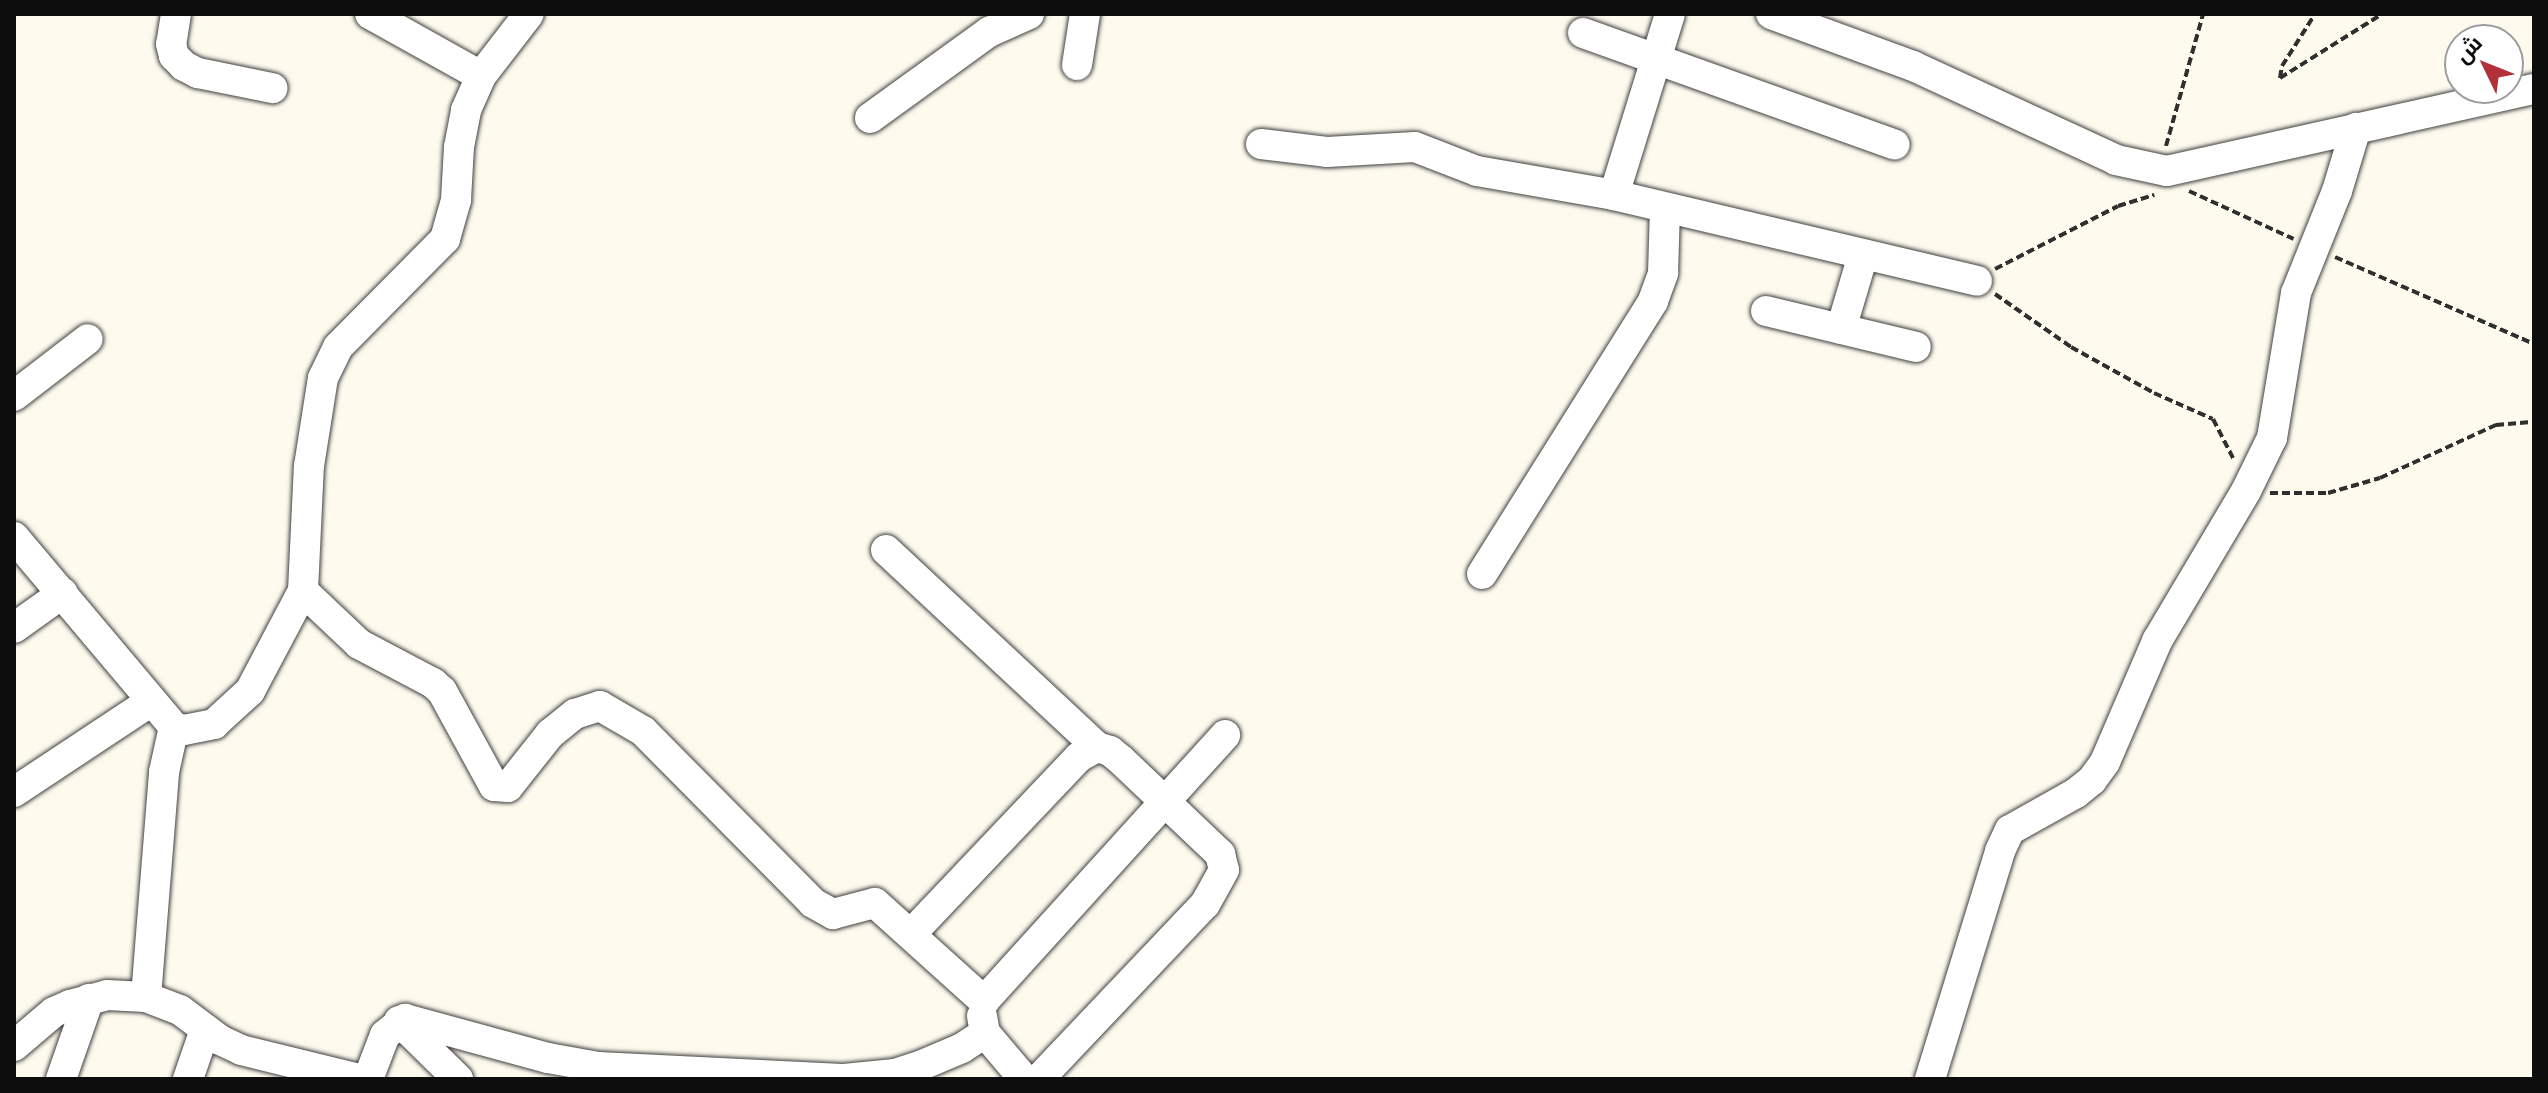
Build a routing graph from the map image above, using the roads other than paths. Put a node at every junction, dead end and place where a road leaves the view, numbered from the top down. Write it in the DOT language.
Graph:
graph roads {
  1 [pos="176,14"];
  2 [pos="370,14"];
  3 [pos="529,14"];
  4 [pos="1029,14"];
  5 [pos="1085,14"];
  6 [pos="1670,14"];
  7 [pos="1771,14"];
  8 [pos="1583,33"];
  9 [pos="1656,57"];
  10 [pos="1077,65"];
  11 [pos="481,76"];
  12 [pos="272,88"];
  13 [pos="2534,89"];
  14 [pos="870,118"];
  15 [pos="2356,128"];
  16 [pos="1261,144"];
  17 [pos="1895,145"];
  18 [pos="1614,195"];
  19 [pos="1665,208"];
  20 [pos="1863,255"];
  21 [pos="1977,281"];
  22 [pos="1766,311"];
  23 [pos="1841,329"];
  24 [pos="88,339"];
  25 [pos="1916,347"];
  26 [pos="14,396"];
  27 [pos="18,548"];
  28 [pos="886,550"];
  29 [pos="1482,574"];
  30 [pos="303,591"];
  31 [pos="63,593"];
  32 [pos="14,628"];
  33 [pos="150,702"];
  34 [pos="174,727"];
  35 [pos="1225,735"];
  36 [pos="1097,747"];
  37 [pos="14,792"];
  38 [pos="1165,801"];
  39 [pos="911,934"];
  40 [pos="146,997"];
  41 [pos="89,999"];
  42 [pos="984,1001"];
  43 [pos="399,1021"];
  44 [pos="205,1030"];
  45 [pos="985,1033"];
  46 [pos="14,1046"];
  47 [pos="61,1079"];
  48 [pos="188,1079"];
  49 [pos="359,1079"];
  50 [pos="368,1079"];
  51 [pos="458,1079"];
  52 [pos="843,1079"];
  53 [pos="1024,1079"];
  54 [pos="1039,1079"];
  55 [pos="1930,1079"];
  1 -- 12 [label="street"];
  2 -- 11 [label="street"];
  3 -- 11 [label="street"];
  4 -- 14 [label="street"];
  5 -- 10 [label="street"];
  6 -- 9 [label="street"];
  7 -- 15 [label="street"];
  8 -- 9 [label="street"];
  9 -- 17 [label="street"];
  9 -- 18 [label="street"];
  11 -- 30 [label="street"];
  13 -- 15 [label="street"];
  15 -- 55 [label="street"];
  16 -- 18 [label="street"];
  18 -- 19 [label="street"];
  19 -- 20 [label="street"];
  19 -- 29 [label="street"];
  20 -- 21 [label="street"];
  20 -- 23 [label="street"];
  22 -- 23 [label="street"];
  23 -- 25 [label="street"];
  24 -- 26 [label="street"];
  27 -- 31 [label="street"];
  28 -- 36 [label="street"];
  30 -- 34 [label="street"];
  30 -- 39 [label="street"];
  31 -- 32 [label="street"];
  31 -- 33 [label="street"];
  33 -- 34 [label="street"];
  33 -- 37 [label="street"];
  34 -- 40 [label="street"];
  35 -- 38 [label="street"];
  36 -- 38 [label="street"];
  36 -- 39 [label="street"];
  38 -- 42 [label="street"];
  38 -- 54 [label="street"];
  39 -- 42 [label="street"];
  40 -- 41 [label="street"];
  40 -- 44 [label="street"];
  41 -- 46 [label="street"];
  41 -- 47 [label="street"];
  42 -- 45 [label="street"];
  43 -- 50 [label="street"];
  43 -- 51 [label="street"];
  43 -- 52 [label="street"];
  44 -- 48 [label="street"];
  44 -- 49 [label="street"];
  45 -- 52 [label="street"];
  45 -- 53 [label="street"];
}
